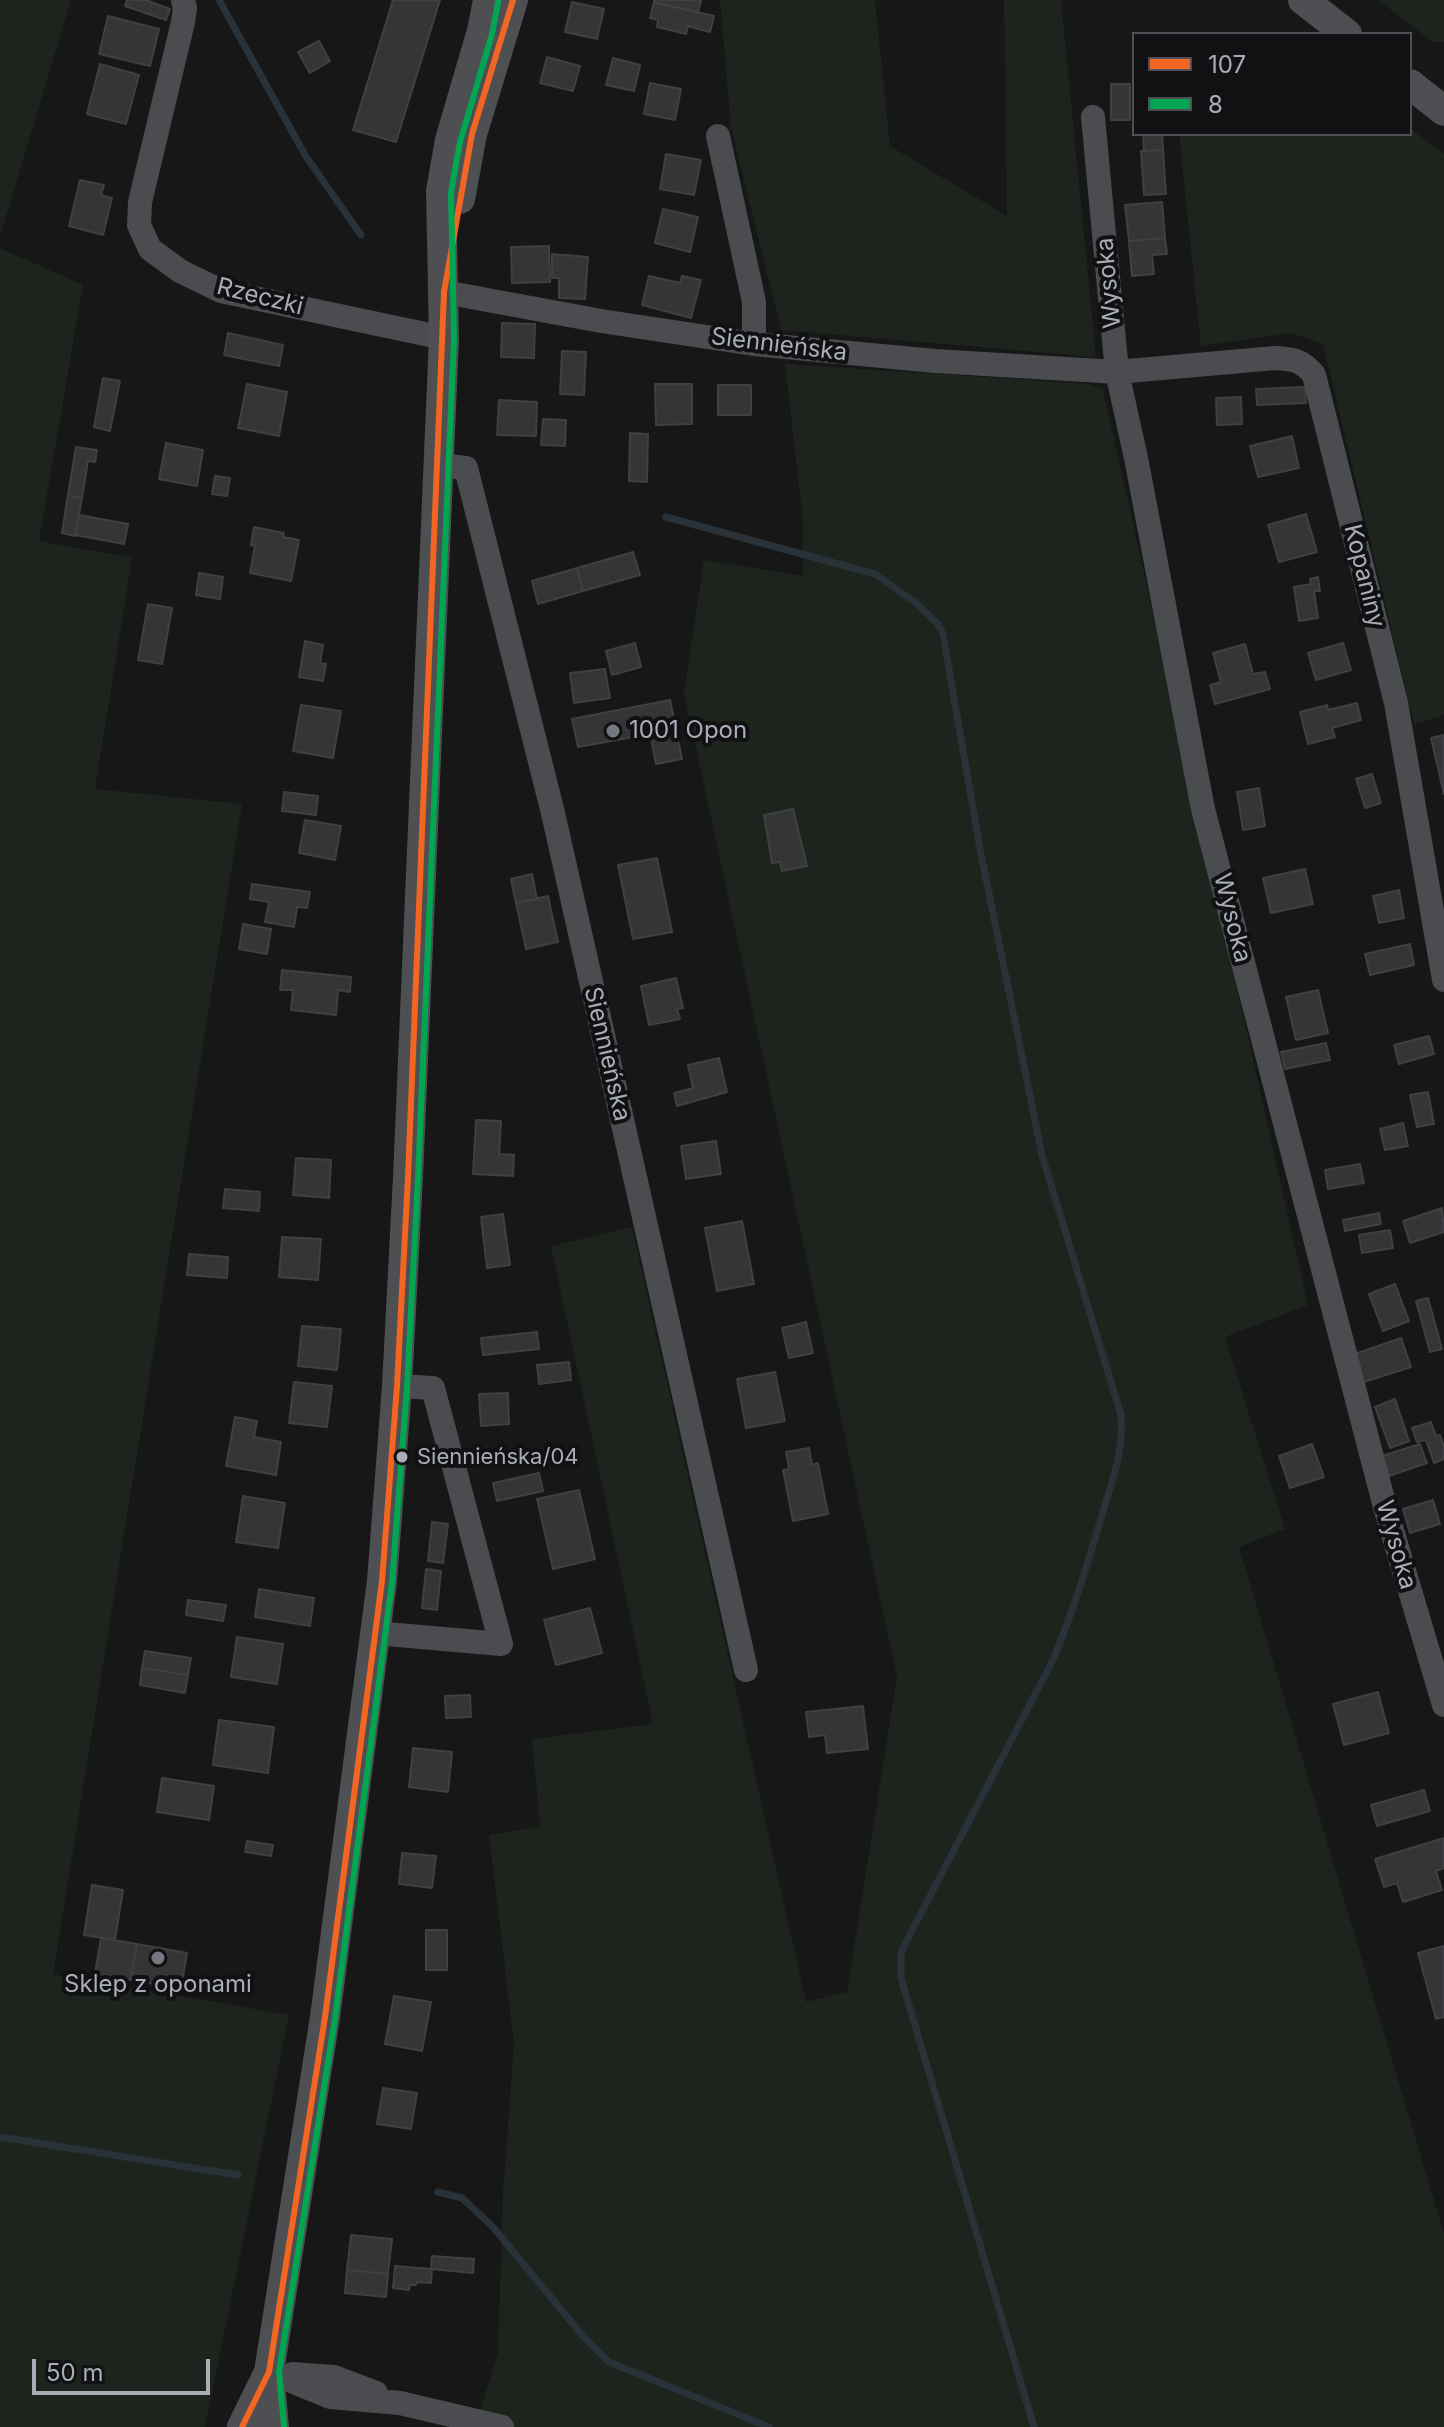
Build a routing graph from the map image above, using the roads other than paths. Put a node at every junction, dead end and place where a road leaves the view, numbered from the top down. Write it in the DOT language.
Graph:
graph roads {
  1 [pos="183,0"];
  2 [pos="488,0"];
  3 [pos="513,0"];
  4 [pos="1303,0"];
  5 [pos="1344,32"];
  6 [pos="1412,86"];
  7 [pos="1444,111"];
  8 [pos="1093,117"];
  9 [pos="718,136"];
  10 [pos="444,292"];
  11 [pos="444,338"];
  12 [pos="754,344"];
  13 [pos="1117,372"];
  14 [pos="438,465"];
  15 [pos="1444,980"];
  16 [pos="397,1386"];
  17 [pos="375,1633"];
  18 [pos="746,1670"];
  19 [pos="1444,1705"];
  20 [pos="269,2372"];
  21 [pos="242,2427"];
  22 [pos="274,2427"];
  23 [pos="502,2427"];
  1 -- 11 [label="street, Rzeczki"];
  2 -- 10 [label="main road"];
  3 -- 10 [label="main road"];
  4 -- 5 [label="main road"];
  6 -- 7 [label="main road"];
  8 -- 13 [label="street, Wysoka"];
  9 -- 12 [label="street"];
  10 -- 11 [label="main road"];
  10 -- 12 [label="street, Siennieńska"];
  11 -- 14 [label="main road"];
  12 -- 13 [label="street, Siennieńska"];
  13 -- 15 [label="street, Kopaniny"];
  13 -- 19 [label="street, Wysoka"];
  14 -- 16 [label="main road"];
  14 -- 18 [label="street, Siennieńska"];
  16 -- 17 [label="main road"];
  16 -- 17 [label="street"];
  17 -- 20 [label="main road"];
  20 -- 21 [label="main road"];
  20 -- 22 [label="main road"];
  20 -- 23 [label="street"];
}
